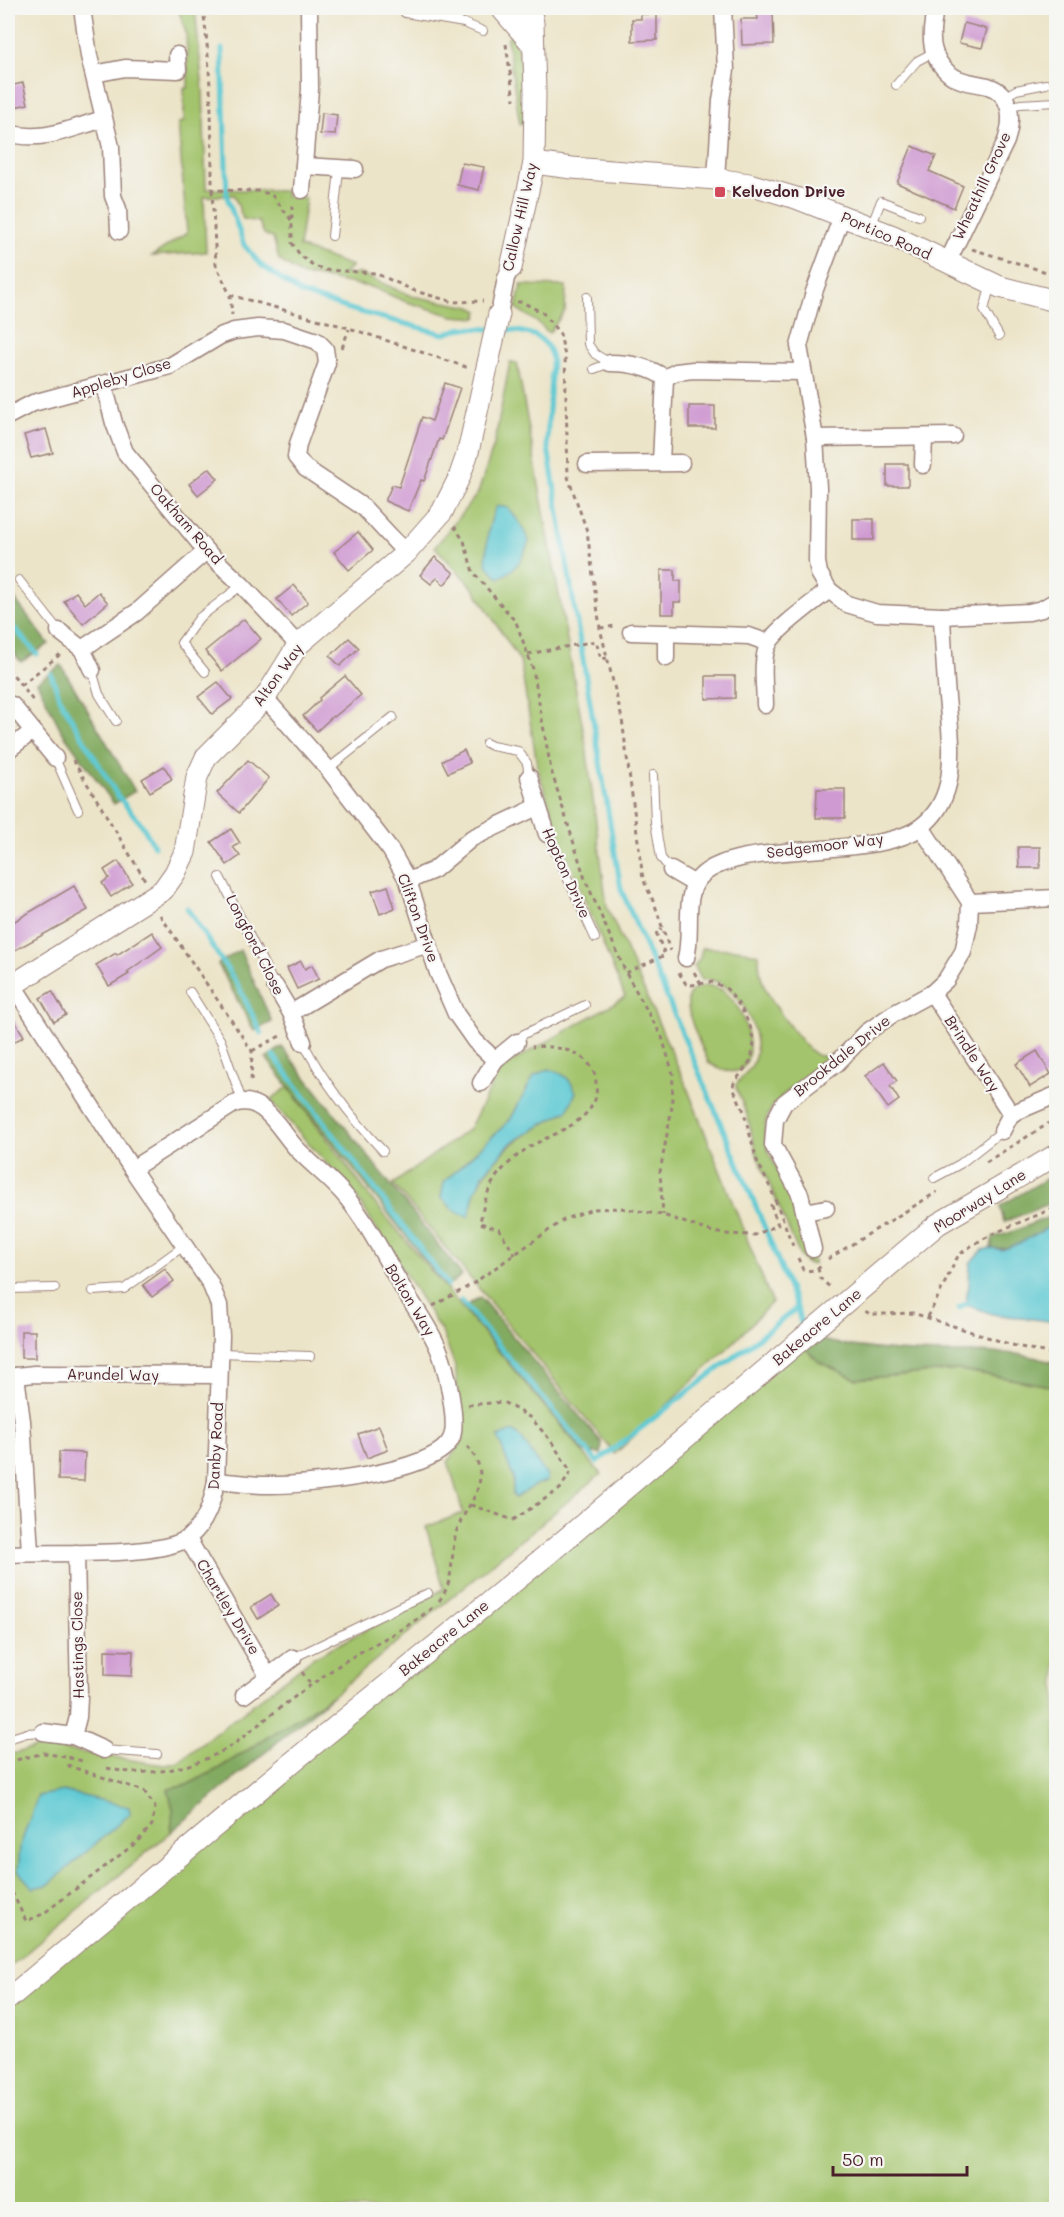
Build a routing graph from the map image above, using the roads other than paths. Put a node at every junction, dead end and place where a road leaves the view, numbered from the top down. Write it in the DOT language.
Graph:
graph roads {
  1 [pos="82,8"];
  2 [pos="309,8"];
  3 [pos="404,8"];
  4 [pos="501,8"];
  5 [pos="530,8"];
  6 [pos="723,8"];
  7 [pos="935,8"];
  8 [pos="483,31"];
  9 [pos="532,44"];
  10 [pos="934,52"];
  11 [pos="177,55"];
  12 [pos="94,74"];
  13 [pos="1046,84"];
  14 [pos="896,85"];
  15 [pos="1006,102"];
  16 [pos="1056,102"];
  17 [pos="104,119"];
  18 [pos="8,133"];
  19 [pos="534,163"];
  20 [pos="304,166"];
  21 [pos="347,170"];
  22 [pos="716,179"];
  23 [pos="302,190"];
  24 [pos="842,216"];
  25 [pos="919,216"];
  26 [pos="871,227"];
  27 [pos="119,231"];
  28 [pos="332,236"];
  29 [pos="951,254"];
  30 [pos="511,268"];
  31 [pos="991,283"];
  32 [pos="587,297"];
  33 [pos="1056,301"];
  34 [pos="500,307"];
  35 [pos="999,336"];
  36 [pos="490,352"];
  37 [pos="602,366"];
  38 [pos="803,372"];
  39 [pos="665,378"];
  40 [pos="104,385"];
  41 [pos="8,416"];
  42 [pos="953,436"];
  43 [pos="924,437"];
  44 [pos="815,438"];
  45 [pos="661,462"];
  46 [pos="681,463"];
  47 [pos="587,464"];
  48 [pos="922,465"];
  49 [pos="206,551"];
  50 [pos="406,553"];
  51 [pos="19,580"];
  52 [pos="242,585"];
  53 [pos="829,590"];
  54 [pos="1056,601"];
  55 [pos="942,616"];
  56 [pos="59,631"];
  57 [pos="631,632"];
  58 [pos="666,633"];
  59 [pos="769,643"];
  60 [pos="298,645"];
  61 [pos="79,646"];
  62 [pos="666,658"];
  63 [pos="92,670"];
  64 [pos="205,672"];
  65 [pos="265,698"];
  66 [pos="10,701"];
  67 [pos="765,705"];
  68 [pos="393,717"];
  69 [pos="116,721"];
  70 [pos="33,731"];
  71 [pos="486,743"];
  72 [pos="8,750"];
  73 [pos="62,756"];
  74 [pos="328,769"];
  75 [pos="653,775"];
  76 [pos="530,777"];
  77 [pos="537,807"];
  78 [pos="78,810"];
  79 [pos="921,827"];
  80 [pos="547,834"];
  81 [pos="671,870"];
  82 [pos="220,877"];
  83 [pos="408,881"];
  84 [pos="694,884"];
  85 [pos="1056,898"];
  86 [pos="970,902"];
  87 [pos="595,938"];
  88 [pos="429,944"];
  89 [pos="686,958"];
  90 [pos="10,986"];
  91 [pos="275,986"];
  92 [pos="190,992"];
  93 [pos="932,993"];
  94 [pos="585,1005"];
  95 [pos="297,1028"];
  96 [pos="517,1042"];
  97 [pos="495,1060"];
  98 [pos="481,1083"];
  99 [pos="1056,1095"];
  100 [pos="246,1101"];
  101 [pos="1011,1114"];
  102 [pos="1002,1131"];
  103 [pos="383,1151"];
  104 [pos="1056,1155"];
  105 [pos="132,1170"];
  106 [pos="934,1178"];
  107 [pos="826,1208"];
  108 [pos="805,1212"];
  109 [pos="185,1245"];
  110 [pos="813,1249"];
  111 [pos="879,1275"];
  112 [pos="55,1288"];
  113 [pos="8,1289"];
  114 [pos="93,1291"];
  115 [pos="220,1353"];
  116 [pos="310,1356"];
  117 [pos="219,1375"];
  118 [pos="12,1377"];
  119 [pos="216,1481"];
  120 [pos="188,1539"];
  121 [pos="30,1552"];
  122 [pos="76,1553"];
  123 [pos="8,1554"];
  124 [pos="428,1593"];
  125 [pos="293,1658"];
  126 [pos="268,1676"];
  127 [pos="244,1695"];
  128 [pos="43,1732"];
  129 [pos="73,1736"];
  130 [pos="8,1739"];
  131 [pos="157,1754"];
  132 [pos="102,1758"];
  133 [pos="8,1999"];
  1 -- 12 [label="street"];
  2 -- 20 [label="street"];
  3 -- 8 [label="lane"];
  4 -- 9 [label="street"];
  5 -- 9 [label="street, Callow Hill Way"];
  6 -- 22 [label="street"];
  7 -- 10 [label="street"];
  9 -- 19 [label="street, Callow Hill Way"];
  10 -- 14 [label="lane"];
  10 -- 15 [label="street"];
  11 -- 12 [label="street"];
  12 -- 17 [label="street"];
  13 -- 15 [label="lane"];
  15 -- 16 [label="lane"];
  15 -- 29 [label="street, Wheathill Grove"];
  17 -- 18 [label="street"];
  17 -- 27 [label="street"];
  19 -- 22 [label="street, Portico Road"];
  19 -- 30 [label="street, Callow Hill Way"];
  20 -- 21 [label="street"];
  20 -- 23 [label="street"];
  21 -- 28 [label="lane"];
  22 -- 24 [label="street, Portico Road"];
  24 -- 26 [label="street, Portico Road"];
  24 -- 38 [label="street"];
  25 -- 26 [label="lane"];
  26 -- 29 [label="street, Portico Road"];
  29 -- 31 [label="street, Portico Road"];
  30 -- 34 [label="street, Callow Hill Way"];
  31 -- 33 [label="street, Portico Road"];
  31 -- 35 [label="lane"];
  32 -- 37 [label="lane"];
  34 -- 36 [label="street, Callow Hill Way"];
  36 -- 50 [label="street, Alton Way"];
  37 -- 39 [label="street"];
  38 -- 39 [label="street"];
  38 -- 44 [label="street"];
  39 -- 45 [label="street"];
  40 -- 41 [label="street, Appleby Close"];
  40 -- 49 [label="street, Oakham Road"];
  40 -- 50 [label="street, Appleby Close"];
  42 -- 43 [label="street"];
  43 -- 44 [label="street"];
  43 -- 48 [label="street"];
  44 -- 53 [label="street"];
  45 -- 46 [label="street"];
  45 -- 47 [label="street"];
  49 -- 52 [label="street, Oakham Road"];
  49 -- 61 [label="street"];
  50 -- 60 [label="street, Alton Way"];
  51 -- 56 [label="lane"];
  52 -- 60 [label="street, Oakham Road"];
  52 -- 64 [label="lane"];
  53 -- 55 [label="street"];
  53 -- 59 [label="street"];
  54 -- 55 [label="street"];
  55 -- 79 [label="street, Sedgemoor Way"];
  56 -- 61 [label="street"];
  57 -- 58 [label="street"];
  58 -- 59 [label="street"];
  58 -- 62 [label="street"];
  59 -- 67 [label="street"];
  60 -- 65 [label="street, Alton Way"];
  61 -- 63 [label="street"];
  63 -- 69 [label="lane"];
  65 -- 74 [label="street, Clifton Drive"];
  65 -- 90 [label="street, Alton Way"];
  66 -- 70 [label="street"];
  68 -- 74 [label="lane"];
  70 -- 72 [label="street"];
  70 -- 73 [label="street"];
  71 -- 76 [label="lane"];
  73 -- 78 [label="lane"];
  74 -- 83 [label="street, Clifton Drive"];
  75 -- 81 [label="lane"];
  76 -- 77 [label="street, Hopton Drive"];
  77 -- 80 [label="street, Hopton Drive"];
  77 -- 83 [label="street"];
  79 -- 84 [label="street, Sedgemoor Way"];
  79 -- 86 [label="street"];
  80 -- 87 [label="lane, Hopton Drive"];
  81 -- 84 [label="street"];
  82 -- 91 [label="lane, Longford Close"];
  83 -- 88 [label="street, Clifton Drive"];
  84 -- 89 [label="street"];
  85 -- 86 [label="street"];
  86 -- 93 [label="street, Brookdale Drive"];
  88 -- 95 [label="street, Longford Close"];
  88 -- 97 [label="street, Clifton Drive"];
  90 -- 105 [label="street, Danby Road"];
  91 -- 95 [label="street, Longford Close"];
  92 -- 100 [label="lane"];
  93 -- 101 [label="street, Brindle Way"];
  93 -- 108 [label="street, Brookdale Drive"];
  94 -- 96 [label="lane"];
  95 -- 103 [label="lane, Longford Close"];
  96 -- 97 [label="street"];
  97 -- 98 [label="street"];
  99 -- 101 [label="street"];
  100 -- 105 [label="street"];
  100 -- 119 [label="street, Bolton Way"];
  101 -- 102 [label="street"];
  102 -- 106 [label="lane"];
  104 -- 111 [label="street, Moorway Lane"];
  105 -- 109 [label="street, Danby Road"];
  107 -- 108 [label="street"];
  108 -- 110 [label="street, Brookdale Drive"];
  109 -- 114 [label="lane"];
  109 -- 115 [label="street, Danby Road"];
  111 -- 133 [label="street, Bakeacre Lane"];
  112 -- 113 [label="lane"];
  115 -- 116 [label="lane"];
  115 -- 117 [label="street, Danby Road"];
  117 -- 118 [label="street, Arundel Way"];
  117 -- 119 [label="street, Danby Road"];
  118 -- 121 [label="street"];
  119 -- 120 [label="street, Danby Road"];
  120 -- 122 [label="street"];
  120 -- 126 [label="street, Chartley Drive"];
  121 -- 122 [label="street"];
  121 -- 123 [label="street"];
  122 -- 129 [label="street, Hastings Close"];
  124 -- 125 [label="lane"];
  125 -- 126 [label="street"];
  126 -- 127 [label="street"];
  128 -- 129 [label="street"];
  128 -- 130 [label="lane"];
  129 -- 132 [label="street"];
  131 -- 132 [label="lane"];
}
